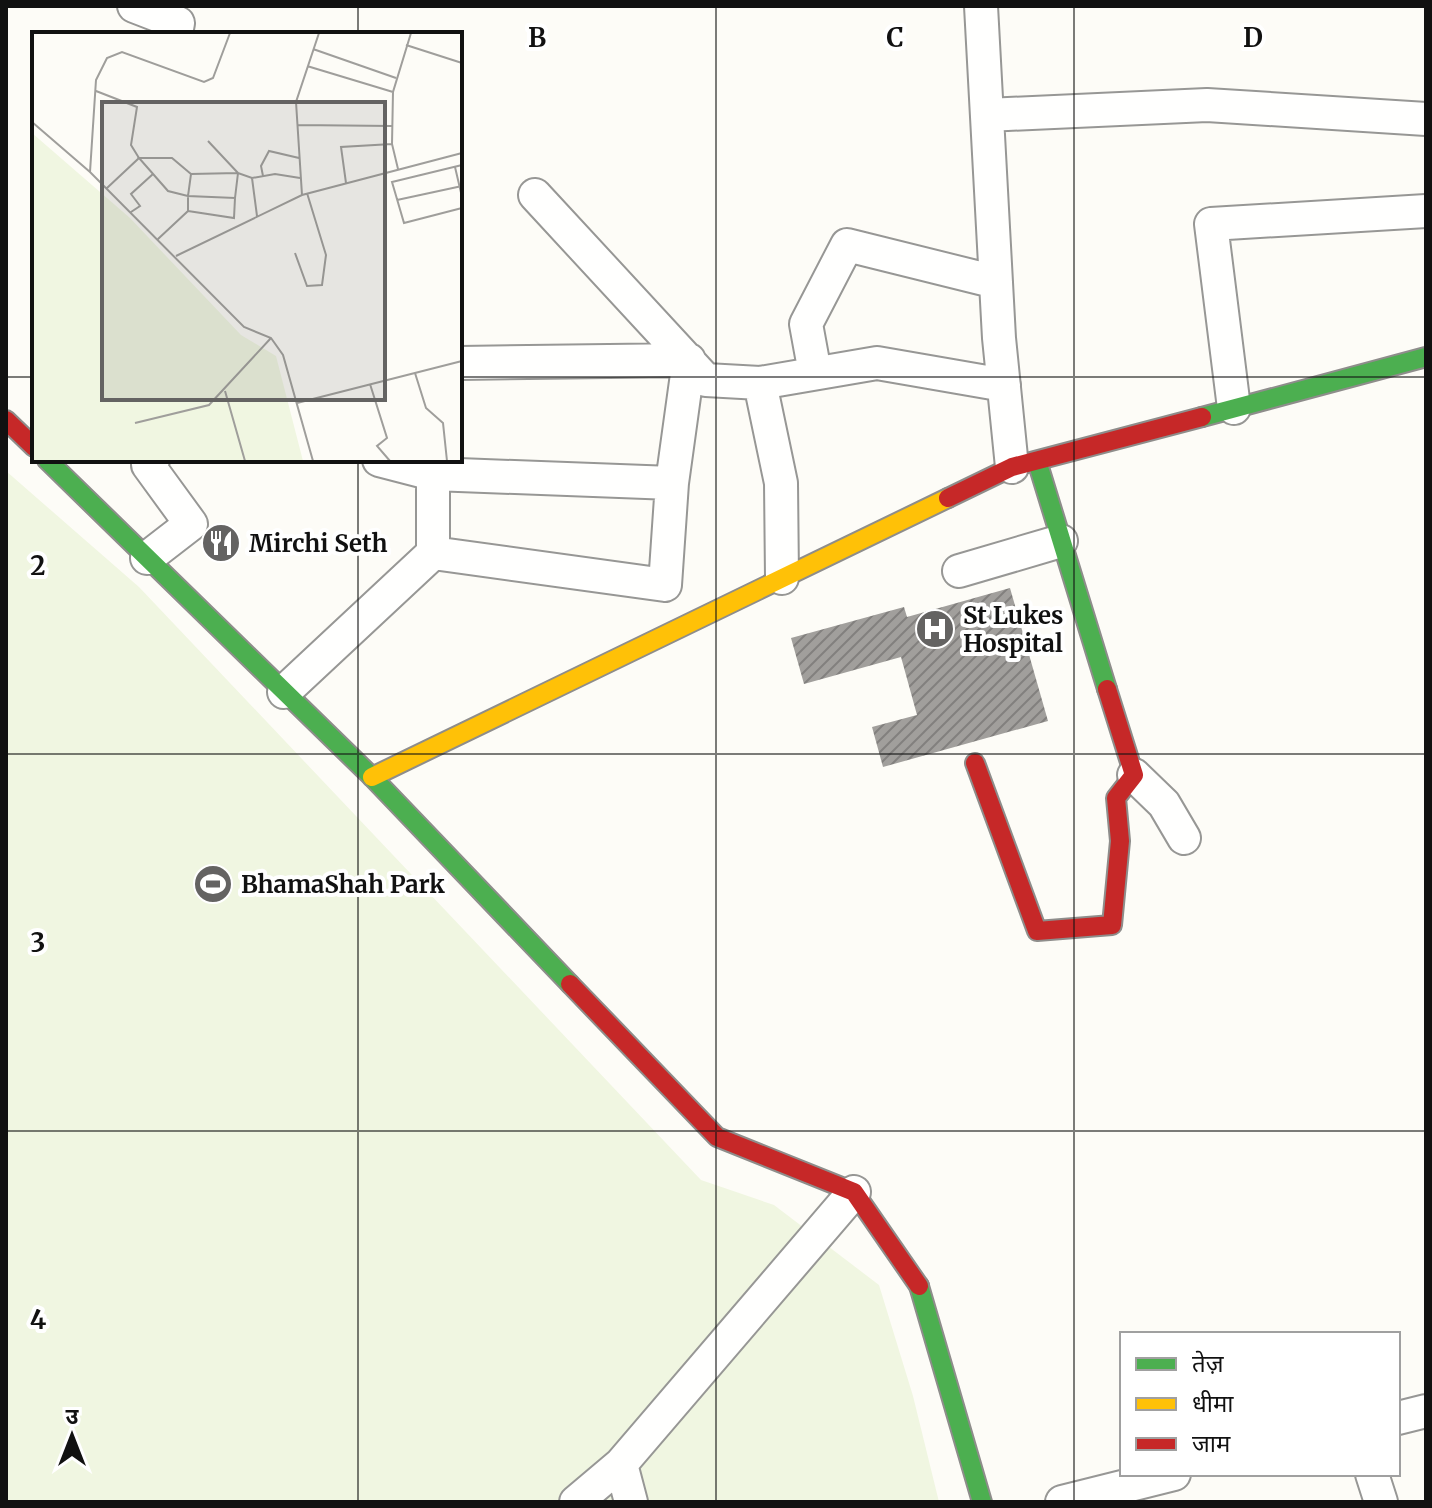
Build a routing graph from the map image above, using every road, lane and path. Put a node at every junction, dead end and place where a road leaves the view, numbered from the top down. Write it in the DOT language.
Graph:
graph roads {
  1 [pos="134,6"];
  2 [pos="981,6"];
  3 [pos="176,32"];
  4 [pos="987,115"];
  5 [pos="1426,119"];
  6 [pos="535,195"];
  7 [pos="1426,211"];
  8 [pos="996,282"];
  9 [pos="1426,357"];
  10 [pos="689,360"];
  11 [pos="462,363"];
  12 [pos="815,373"];
  13 [pos="760,383"];
  14 [pos="1004,385"];
  15 [pos="1234,408"];
  16 [pos="49,462"];
  17 [pos="151,462"];
  18 [pos="395,462"];
  19 [pos="1024,464"];
  20 [pos="434,467"];
  21 [pos="672,483"];
  22 [pos="1061,541"];
  23 [pos="433,553"];
  24 [pos="147,558"];
  25 [pos="959,571"];
  26 [pos="782,578"];
  27 [pos="284,692"];
  28 [pos="975,763"];
  29 [pos="1134,775"];
  30 [pos="372,777"];
  31 [pos="1184,838"];
  32 [pos="854,1192"];
  33 [pos="1426,1411"];
  34 [pos="1400,1418"];
  35 [pos="621,1464"];
  36 [pos="1166,1476"];
  37 [pos="1373,1476"];
  38 [pos="576,1502"];
  39 [pos="631,1502"];
  40 [pos="982,1502"];
  41 [pos="1062,1502"];
  42 [pos="1381,1502"];
  1 -- 3 [label="street"];
  2 -- 4 [label="street"];
  4 -- 5 [label="street"];
  4 -- 8 [label="street"];
  6 -- 10 [label="street"];
  7 -- 15 [label="street"];
  8 -- 12 [label="street"];
  8 -- 14 [label="street"];
  9 -- 15 [label="street"];
  10 -- 11 [label="street"];
  10 -- 13 [label="street"];
  10 -- 21 [label="street"];
  12 -- 13 [label="street"];
  12 -- 14 [label="street"];
  13 -- 26 [label="street"];
  14 -- 19 [label="street"];
  15 -- 19 [label="street"];
  16 -- 24 [label="street"];
  17 -- 24 [label="street"];
  18 -- 20 [label="street"];
  19 -- 22 [label="street"];
  19 -- 26 [label="street"];
  20 -- 21 [label="street"];
  20 -- 23 [label="street"];
  21 -- 23 [label="street"];
  22 -- 25 [label="street"];
  22 -- 29 [label="street"];
  23 -- 27 [label="street"];
  24 -- 27 [label="street"];
  26 -- 30 [label="street"];
  27 -- 30 [label="street"];
  28 -- 29 [label="street"];
  29 -- 31 [label="street"];
  30 -- 32 [label="street"];
  32 -- 35 [label="street"];
  32 -- 40 [label="street"];
  33 -- 34 [label="street"];
  35 -- 38 [label="street"];
  35 -- 39 [label="street"];
  36 -- 41 [label="street"];
  37 -- 42 [label="street"];
}
